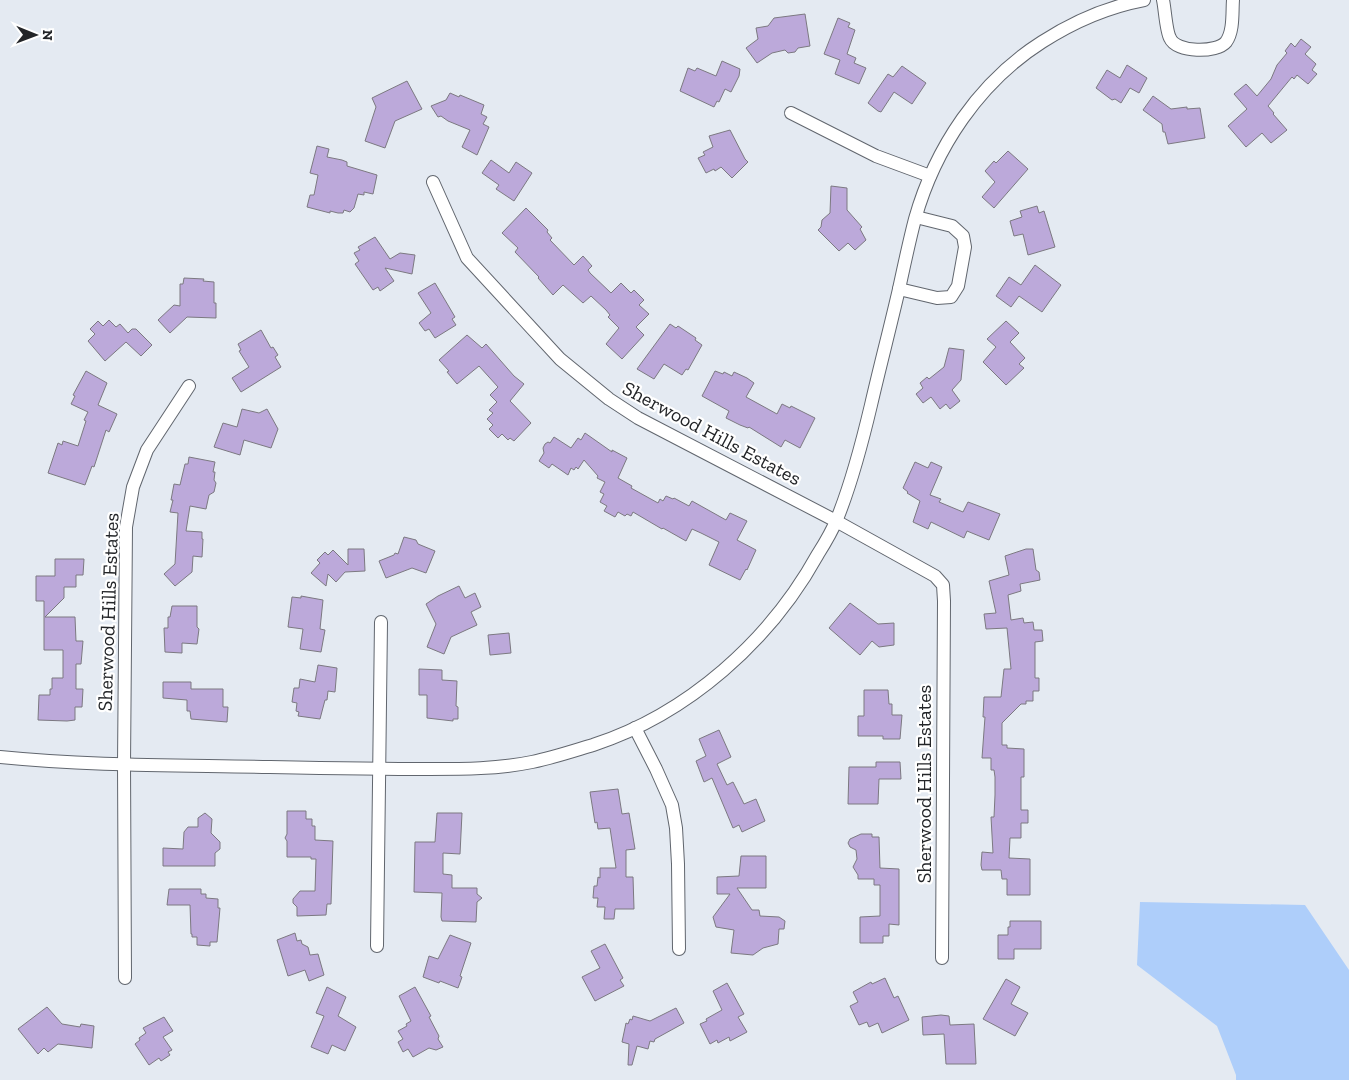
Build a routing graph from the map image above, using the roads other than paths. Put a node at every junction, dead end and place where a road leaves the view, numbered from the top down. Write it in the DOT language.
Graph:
graph roads {
  1 [pos="1144,0"];
  2 [pos="1163,0"];
  3 [pos="1233,0"];
  4 [pos="791,113"];
  5 [pos="930,176"];
  6 [pos="433,182"];
  7 [pos="916,217"];
  8 [pos="899,289"];
  9 [pos="189,386"];
  10 [pos="836,521"];
  11 [pos="381,622"];
  12 [pos="635,728"];
  13 [pos="0,757"];
  14 [pos="124,764"];
  15 [pos="379,769"];
  16 [pos="377,946"];
  17 [pos="679,948"];
  18 [pos="942,958"];
  19 [pos="125,978"];
  1 -- 5 [label="street"];
  2 -- 3 [label="street"];
  4 -- 5 [label="street"];
  5 -- 7 [label="street"];
  6 -- 10 [label="street, Sherwood Hills Estates"];
  7 -- 8 [label="street"];
  7 -- 8 [label="street"];
  8 -- 10 [label="street"];
  9 -- 14 [label="street, Sherwood Hills Estates"];
  10 -- 12 [label="street"];
  10 -- 18 [label="street, Sherwood Hills Estates"];
  11 -- 15 [label="street"];
  12 -- 15 [label="street"];
  12 -- 17 [label="street"];
  13 -- 14 [label="street"];
  14 -- 15 [label="street"];
  14 -- 19 [label="street, Sherwood Hills Estates"];
  15 -- 16 [label="street"];
}
